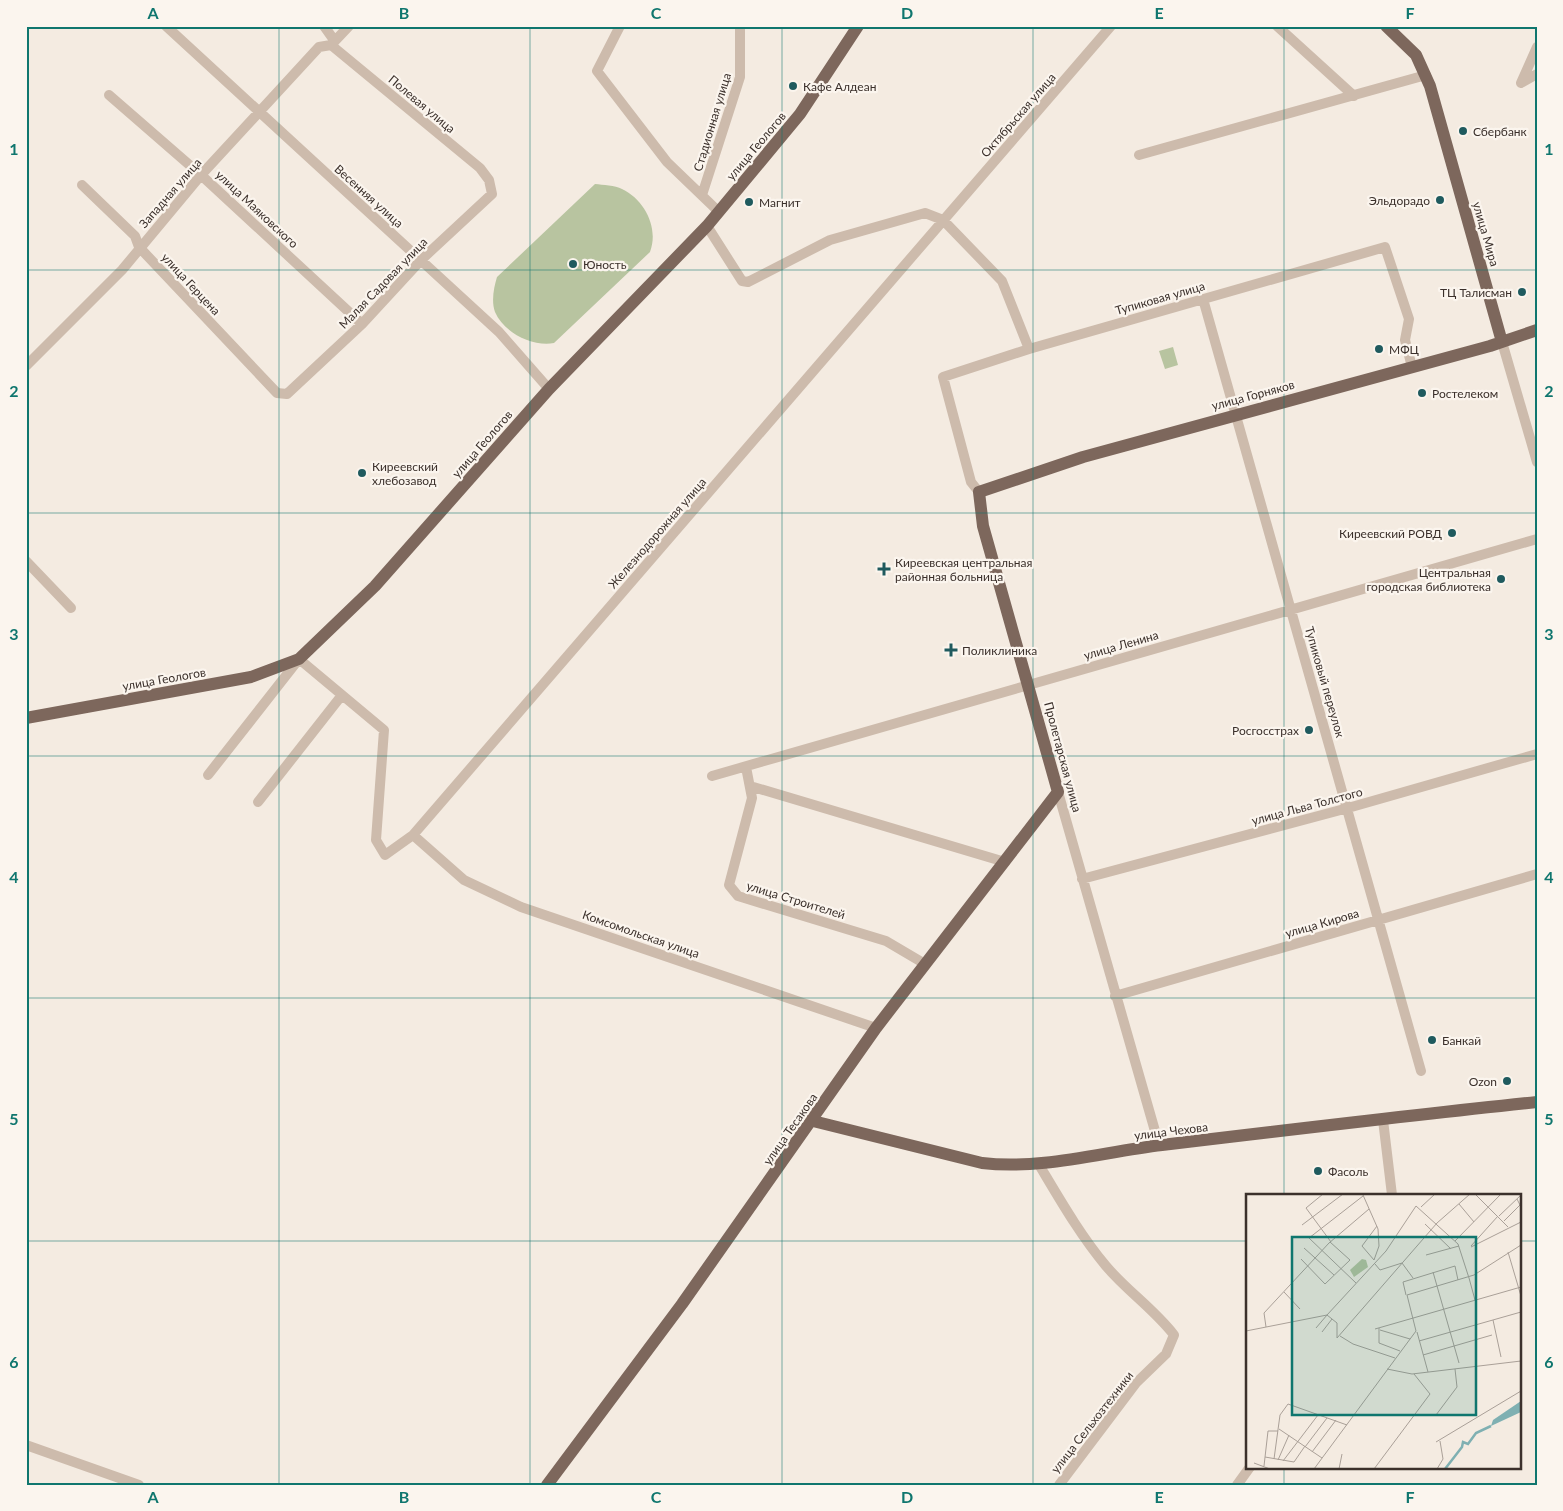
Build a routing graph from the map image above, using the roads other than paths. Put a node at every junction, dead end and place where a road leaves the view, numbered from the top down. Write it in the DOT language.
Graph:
graph roads {
  1 [pos="166,26"];
  2 [pos="324,26"];
  3 [pos="349,26"];
  4 [pos="620,26"];
  5 [pos="740,26"];
  6 [pos="858,26"];
  7 [pos="1111,26"];
  8 [pos="1277,26"];
  9 [pos="1389,27"];
  10 [pos="332,42"];
  11 [pos="1537,47"];
  12 [pos="1537,74"];
  13 [pos="1426,75"];
  14 [pos="109,95"];
  15 [pos="1354,96"];
  16 [pos="259,112"];
  17 [pos="1139,155"];
  18 [pos="201,175"];
  19 [pos="82,185"];
  20 [pos="490,186"];
  21 [pos="702,195"];
  22 [pos="719,212"];
  23 [pos="944,220"];
  24 [pos="707,226"];
  25 [pos="139,247"];
  26 [pos="421,260"];
  27 [pos="1203,300"];
  28 [pos="362,324"];
  29 [pos="1537,330"];
  30 [pos="1502,342"];
  31 [pos="1029,349"];
  32 [pos="26,366"];
  33 [pos="1412,367"];
  34 [pos="943,377"];
  35 [pos="549,388"];
  36 [pos="287,394"];
  37 [pos="1236,413"];
  38 [pos="1537,462"];
  39 [pos="979,492"];
  40 [pos="1537,539"];
  41 [pos="26,561"];
  42 [pos="71,608"];
  43 [pos="1291,609"];
  44 [pos="299,659"];
  45 [pos="1028,684"];
  46 [pos="342,695"];
  47 [pos="26,718"];
  48 [pos="1537,754"];
  49 [pos="746,767"];
  50 [pos="208,775"];
  51 [pos="712,776"];
  52 [pos="750,786"];
  53 [pos="1058,792"];
  54 [pos="258,802"];
  55 [pos="1348,808"];
  56 [pos="413,836"];
  57 [pos="1005,862"];
  58 [pos="1537,874"];
  59 [pos="1082,879"];
  60 [pos="1379,919"];
  61 [pos="925,964"];
  62 [pos="1115,996"];
  63 [pos="876,1028"];
  64 [pos="1421,1071"];
  65 [pos="1537,1102"];
  66 [pos="1383,1120"];
  67 [pos="813,1121"];
  68 [pos="1159,1145"];
  69 [pos="1038,1163"];
  70 [pos="1392,1194"];
  71 [pos="26,1445"];
  72 [pos="1249,1468"];
  73 [pos="139,1485"];
  74 [pos="547,1485"];
  75 [pos="1060,1485"];
  76 [pos="1238,1485"];
  1 -- 16 [label="street, Весенняя улица"];
  2 -- 10 [label="street, Полевая улица"];
  3 -- 10 [label="street, Западная улица"];
  4 -- 21 [label="street"];
  5 -- 21 [label="street, Стадионная улица"];
  6 -- 22 [label="main road, улица Геологов"];
  7 -- 23 [label="street, Октябрьская улица"];
  8 -- 15 [label="street"];
  9 -- 13 [label="main road, улица Мира"];
  10 -- 16 [label="street, Западная улица"];
  10 -- 20 [label="street, Полевая улица"];
  11 -- 12 [label="street"];
  13 -- 15 [label="street"];
  13 -- 30 [label="main road, улица Мира"];
  14 -- 18 [label="street, улица Маяковского"];
  15 -- 17 [label="street"];
  16 -- 18 [label="street, Западная улица"];
  16 -- 26 [label="street, Весенняя улица"];
  18 -- 25 [label="street, Западная улица"];
  18 -- 28 [label="street, улица Маяковского"];
  19 -- 25 [label="street, улица Герцена"];
  20 -- 26 [label="street, Малая Садовая улица"];
  21 -- 22 [label="street"];
  22 -- 24 [label="main road, улица Геологов"];
  23 -- 24 [label="street"];
  23 -- 31 [label="street"];
  23 -- 56 [label="street, Железнодорожная улица"];
  24 -- 35 [label="main road, улица Геологов"];
  25 -- 32 [label="street, Западная улица"];
  25 -- 36 [label="street, улица Герцена"];
  26 -- 28 [label="street, Малая Садовая улица"];
  26 -- 35 [label="street, Весенняя улица"];
  27 -- 31 [label="street, Тупиковая улица"];
  27 -- 33 [label="street, Тупиковая улица"];
  27 -- 37 [label="street, Тупиковый переулок"];
  28 -- 36 [label="street, Малая Садовая улица"];
  29 -- 30 [label="main road, улица Горняков"];
  30 -- 33 [label="main road, улица Горняков"];
  30 -- 38 [label="street, улица Мира"];
  31 -- 34 [label="street, Тупиковая улица"];
  33 -- 37 [label="main road, улица Горняков"];
  34 -- 39 [label="street, Пролетарская улица"];
  35 -- 44 [label="main road, улица Геологов"];
  37 -- 39 [label="main road, улица Горняков"];
  37 -- 43 [label="street, Тупиковый переулок"];
  39 -- 45 [label="main road, Пролетарская улица"];
  40 -- 43 [label="street, улица Ленина"];
  41 -- 42 [label="street"];
  43 -- 45 [label="street, улица Ленина"];
  43 -- 55 [label="street, Тупиковый переулок"];
  44 -- 46 [label="street"];
  44 -- 47 [label="main road, улица Геологов"];
  44 -- 50 [label="street"];
  45 -- 49 [label="street, улица Ленина"];
  45 -- 53 [label="main road, Пролетарская улица"];
  46 -- 54 [label="street"];
  46 -- 56 [label="street, Железнодорожная улица"];
  48 -- 55 [label="street, улица Льва Толстого"];
  49 -- 51 [label="street, улица Ленина"];
  49 -- 52 [label="street, улица Строителей"];
  52 -- 57 [label="street"];
  52 -- 61 [label="street, улица Строителей"];
  53 -- 57 [label="main road, улица Тесакова"];
  53 -- 59 [label="street, Пролетарская улица"];
  55 -- 59 [label="street, улица Льва Толстого"];
  55 -- 60 [label="street, Тупиковый переулок"];
  56 -- 63 [label="street, Комсомольская улица"];
  57 -- 61 [label="main road, улица Тесакова"];
  58 -- 60 [label="street, улица Кирова"];
  59 -- 62 [label="street, Пролетарская улица"];
  60 -- 62 [label="street, улица Кирова"];
  60 -- 64 [label="street, Тупиковый переулок"];
  61 -- 63 [label="main road, улица Тесакова"];
  62 -- 68 [label="street, Пролетарская улица"];
  63 -- 67 [label="main road, улица Тесакова"];
  65 -- 66 [label="main road, улица Чехова"];
  66 -- 68 [label="main road, улица Чехова"];
  66 -- 70 [label="street"];
  67 -- 69 [label="main road, улица Чехова"];
  67 -- 74 [label="main road, улица Тесакова"];
  68 -- 69 [label="main road, улица Чехова"];
  69 -- 75 [label="street, улица Сельхозтехники"];
  71 -- 73 [label="street"];
  72 -- 76 [label="street"];
}
